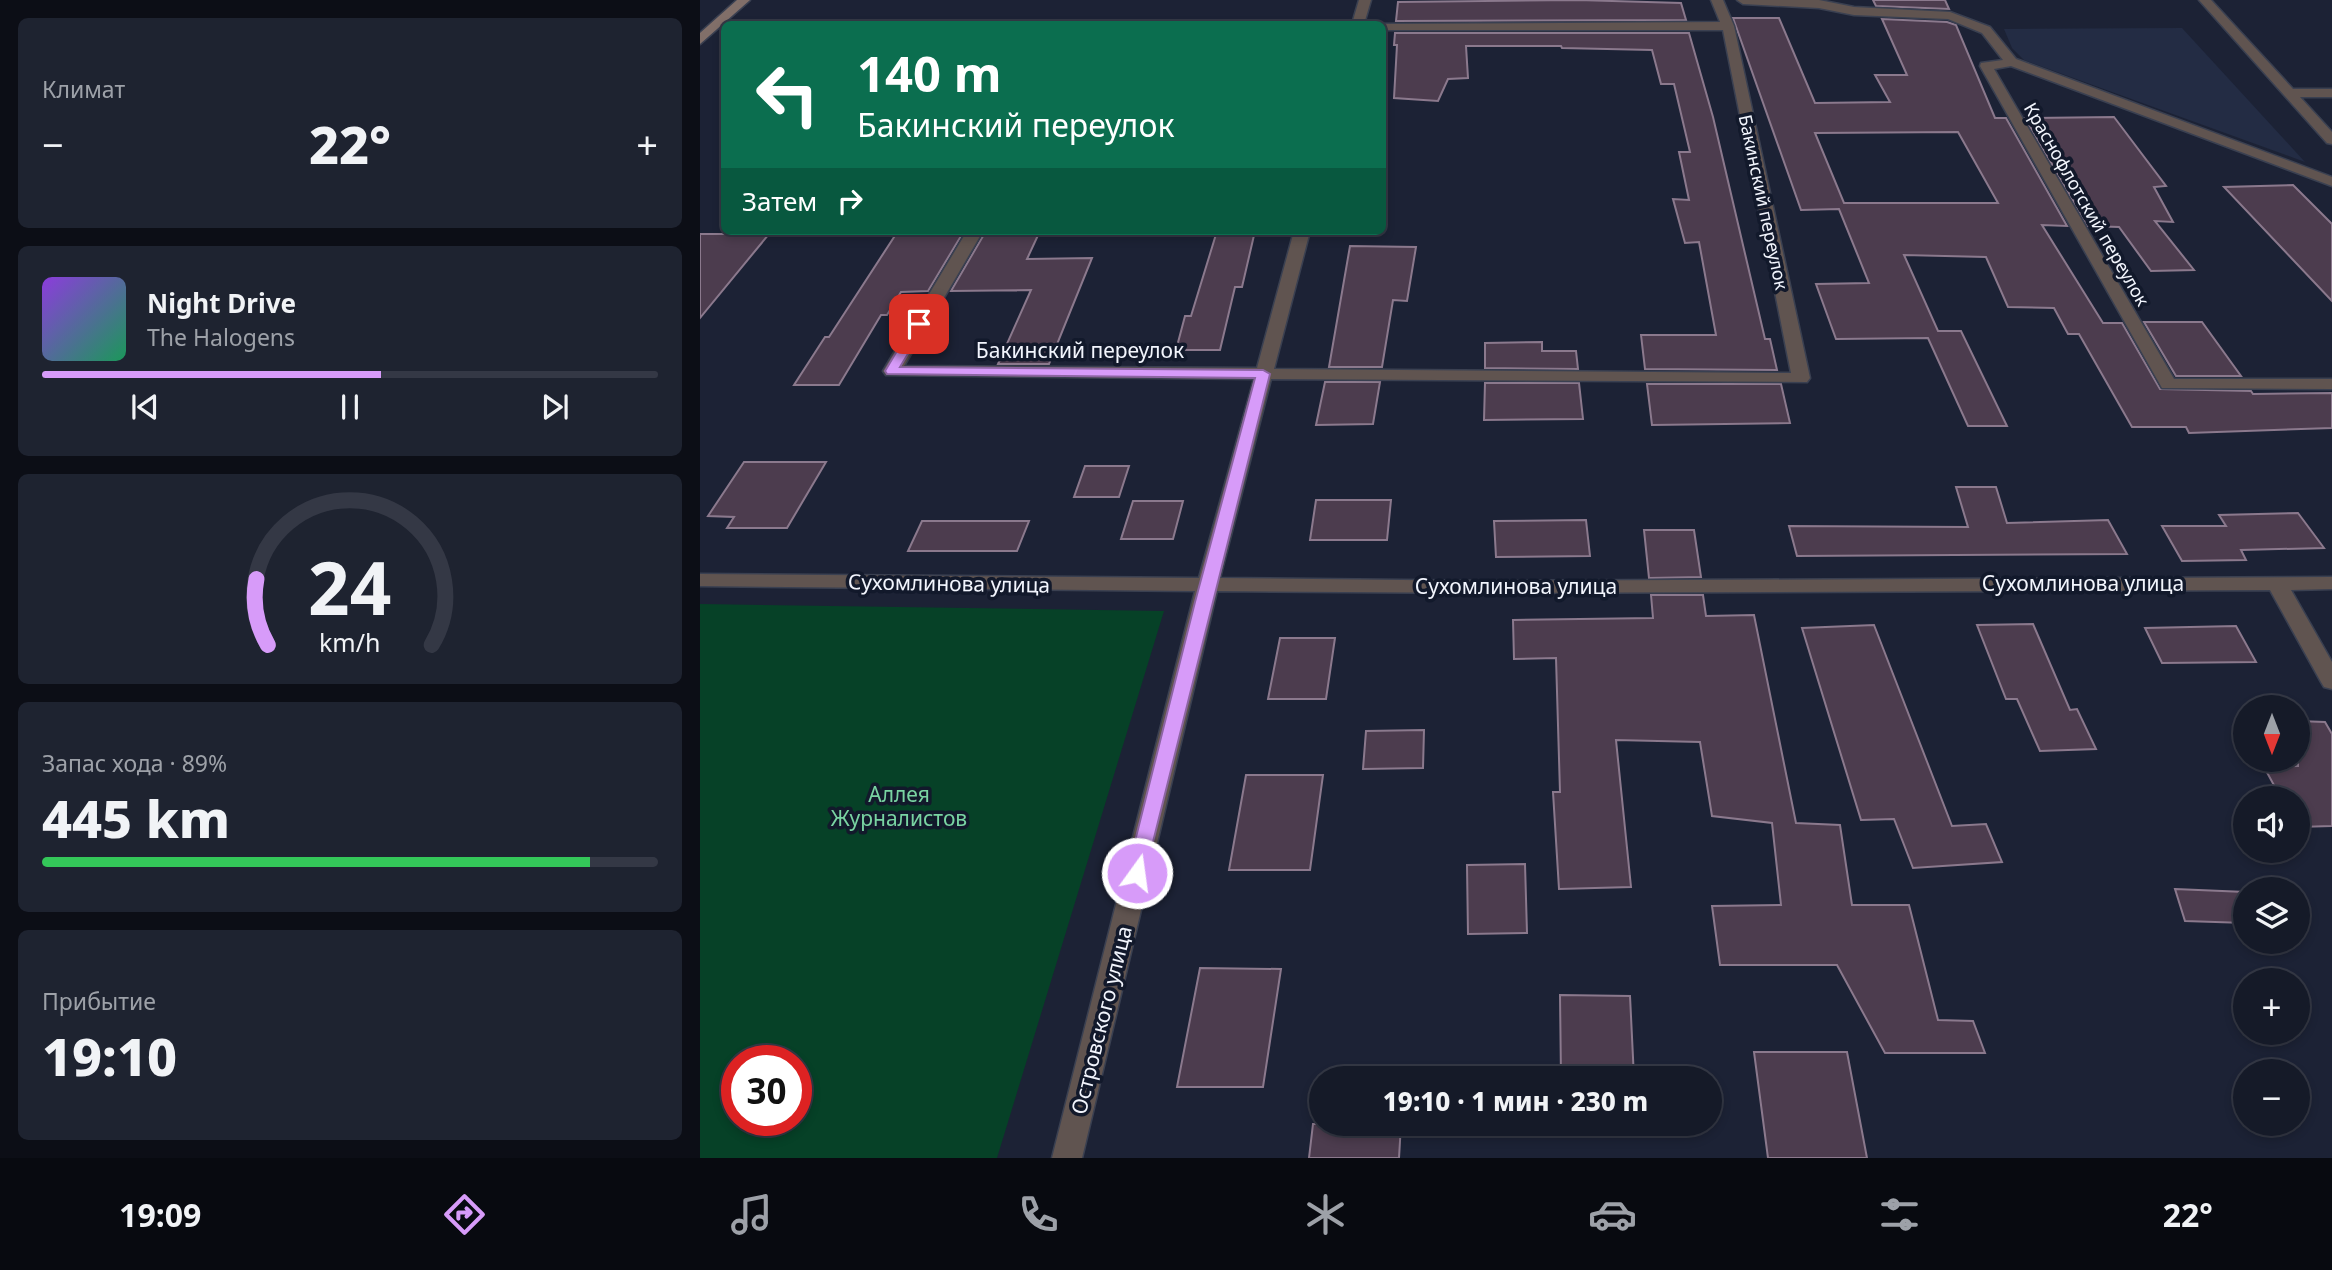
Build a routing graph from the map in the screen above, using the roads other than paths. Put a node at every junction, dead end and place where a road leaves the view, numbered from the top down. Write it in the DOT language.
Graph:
graph roads {
  1 [pos="744,0"];
  2 [pos="1365,0"];
  3 [pos="1717,0"];
  4 [pos="1743,0"];
  5 [pos="2205,0"];
  6 [pos="1359,21"];
  7 [pos="1386,26"];
  8 [pos="1728,26"];
  9 [pos="700,40"];
  10 [pos="2012,62"];
  11 [pos="2289,93"];
  12 [pos="2332,93"];
  13 [pos="2332,140"];
  14 [pos="2332,182"];
  15 [pos="973,235"];
  16 [pos="1301,235"];
  17 [pos="1263,374"];
  18 [pos="2332,384"];
  19 [pos="700,580"];
  20 [pos="2276,582"];
  21 [pos="2332,583"];
  22 [pos="1207,586"];
  23 [pos="2332,682"];
  24 [pos="1067,1158"];
  1 -- 9 [label="main road"];
  2 -- 6 [label="street"];
  3 -- 8 [label="street, Бакинский переулок"];
  4 -- 10 [label="street"];
  5 -- 11 [label="street"];
  7 -- 8 [label="street"];
  8 -- 17 [label="street, Бакинский переулок"];
  10 -- 14 [label="street, Краснофлотский переулок"];
  10 -- 18 [label="street, Краснофлотский переулок"];
  11 -- 12 [label="street"];
  11 -- 13 [label="street"];
  15 -- 17 [label="street, Бакинский переулок"];
  16 -- 17 [label="street, Островского улица"];
  17 -- 22 [label="street, Островского улица"];
  19 -- 22 [label="street, Сухомлинова улица"];
  20 -- 21 [label="street, Сухомлинова улица"];
  20 -- 22 [label="street, Сухомлинова улица"];
  20 -- 23 [label="street"];
  22 -- 24 [label="street, Островского улица"];
}
